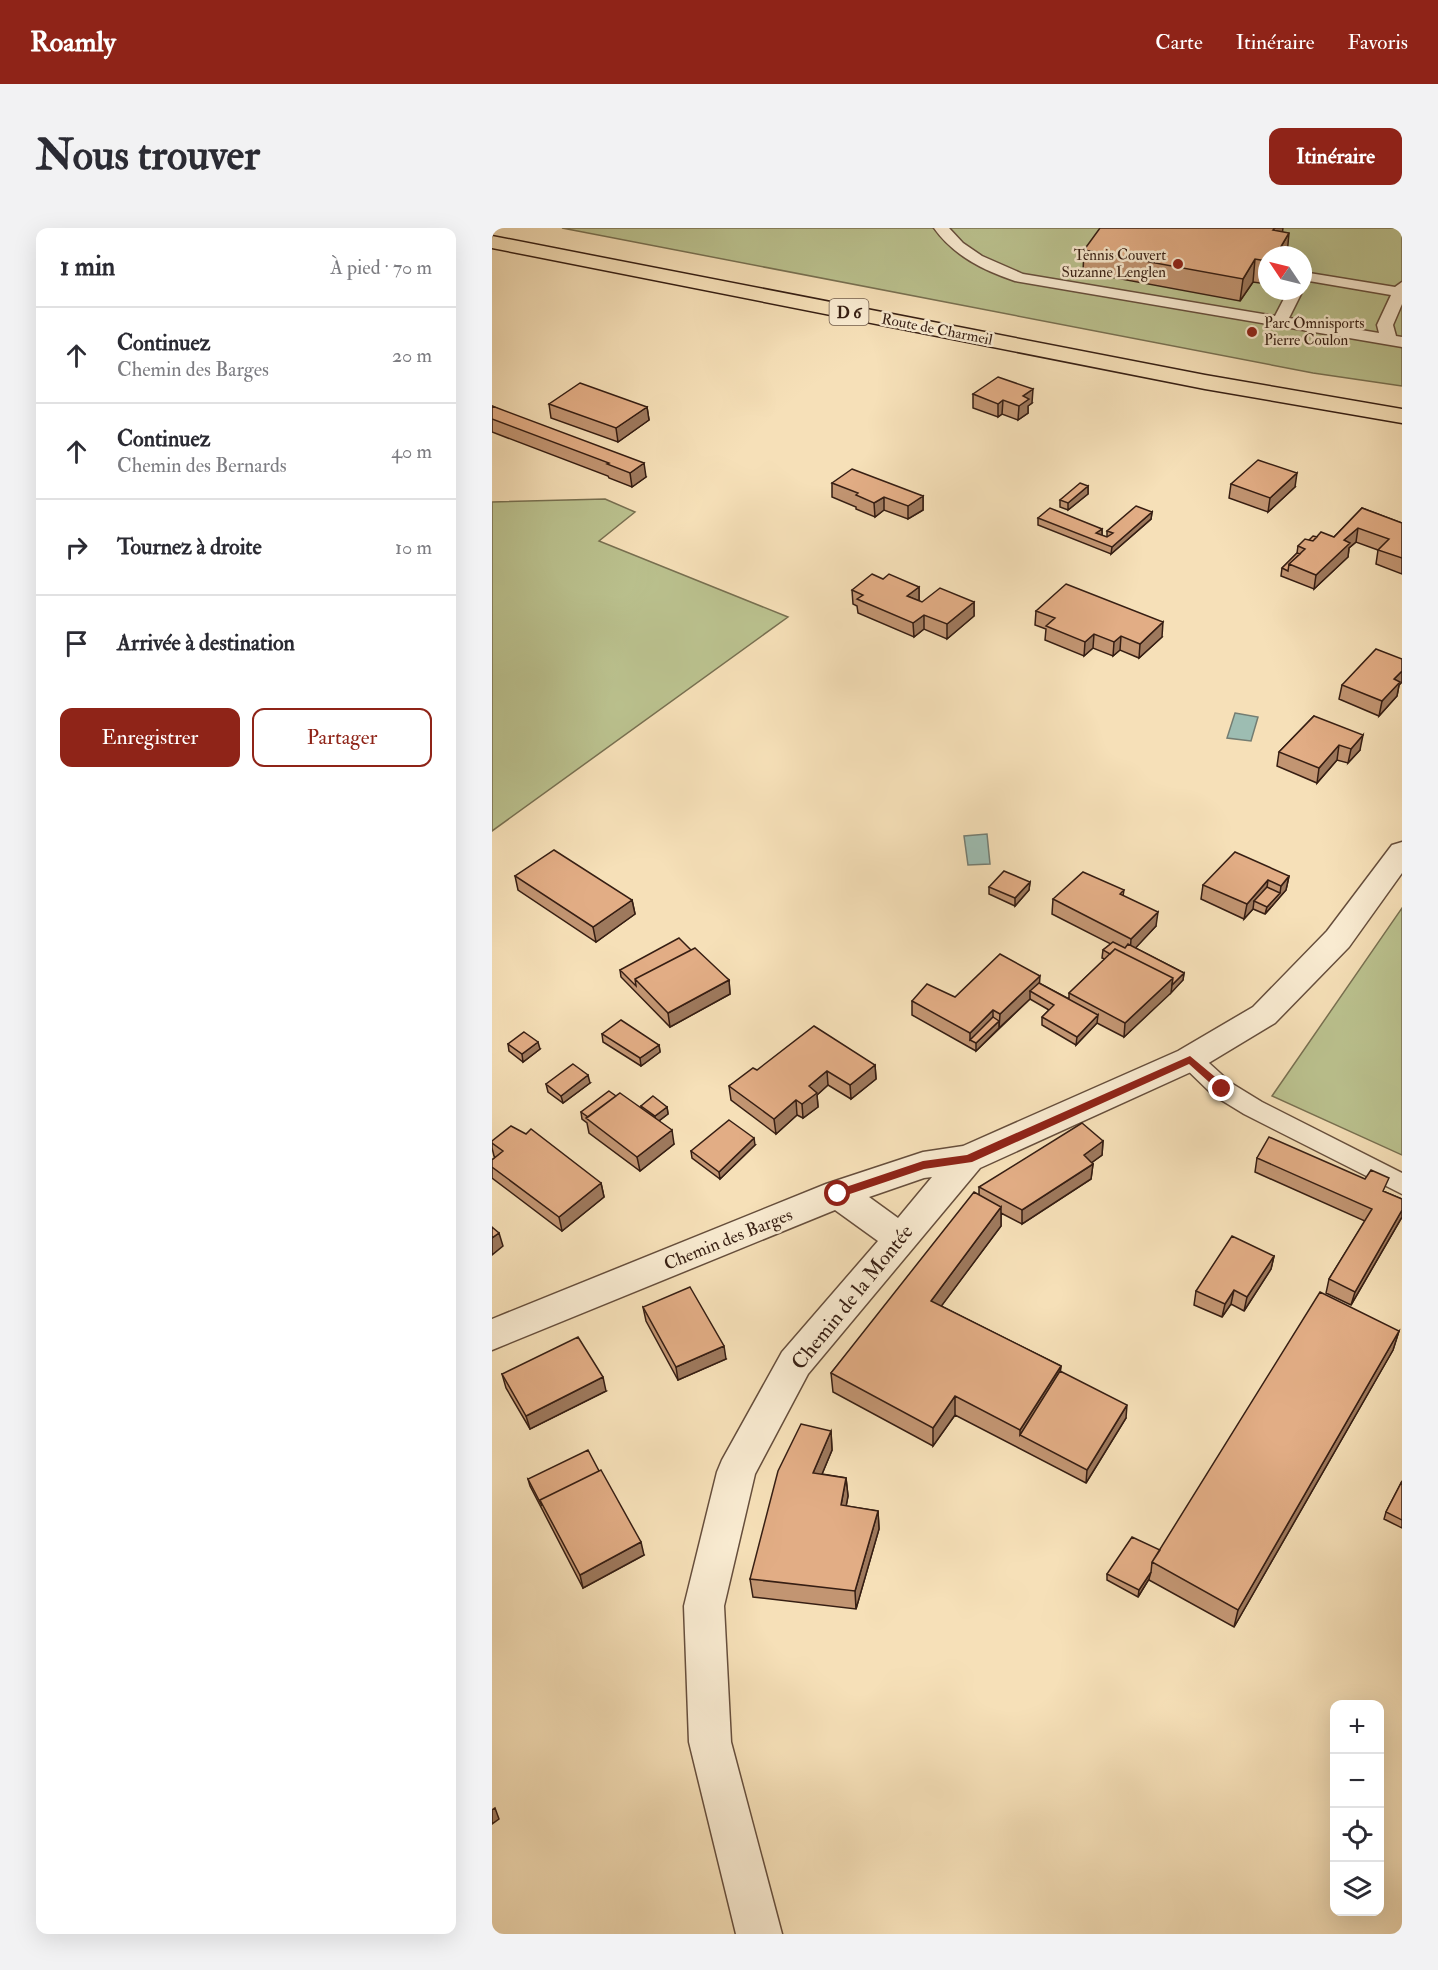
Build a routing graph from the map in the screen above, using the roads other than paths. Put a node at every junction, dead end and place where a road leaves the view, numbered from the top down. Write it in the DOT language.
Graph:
graph roads {
  1 [pos="941,228"];
  2 [pos="492,242"];
  3 [pos="1312,277"];
  4 [pos="1401,290"];
  5 [pos="1291,300"];
  6 [pos="1279,323"];
  7 [pos="1395,341"];
  8 [pos="1205,382"];
  9 [pos="1402,406"];
  10 [pos="1402,416"];
  11 [pos="1402,852"];
  12 [pos="1190,1059"];
  13 [pos="968,1159"];
  14 [pos="1402,1184"];
  15 [pos="838,1194"];
  16 [pos="900,1238"];
  17 [pos="492,1335"];
  18 [pos="759,1934"];
  1 -- 6 [label="lane"];
  2 -- 8 [label="main road, Route de Charmeil / D 6"];
  3 -- 4 [label="lane"];
  4 -- 7 [label="lane"];
  5 -- 6 [label="lane"];
  6 -- 7 [label="lane"];
  8 -- 9 [label="main road, Route de Charmeil / D 6"];
  8 -- 10 [label="main road, Route de Charmeil / D 6"];
  11 -- 12 [label="street"];
  12 -- 13 [label="street"];
  12 -- 14 [label="lane"];
  13 -- 15 [label="street, Chemin des Barges"];
  13 -- 16 [label="street, Chemin de la Montée"];
  15 -- 16 [label="street"];
  15 -- 17 [label="street, Chemin des Barges"];
  16 -- 18 [label="street, Chemin de la Montée"];
}
